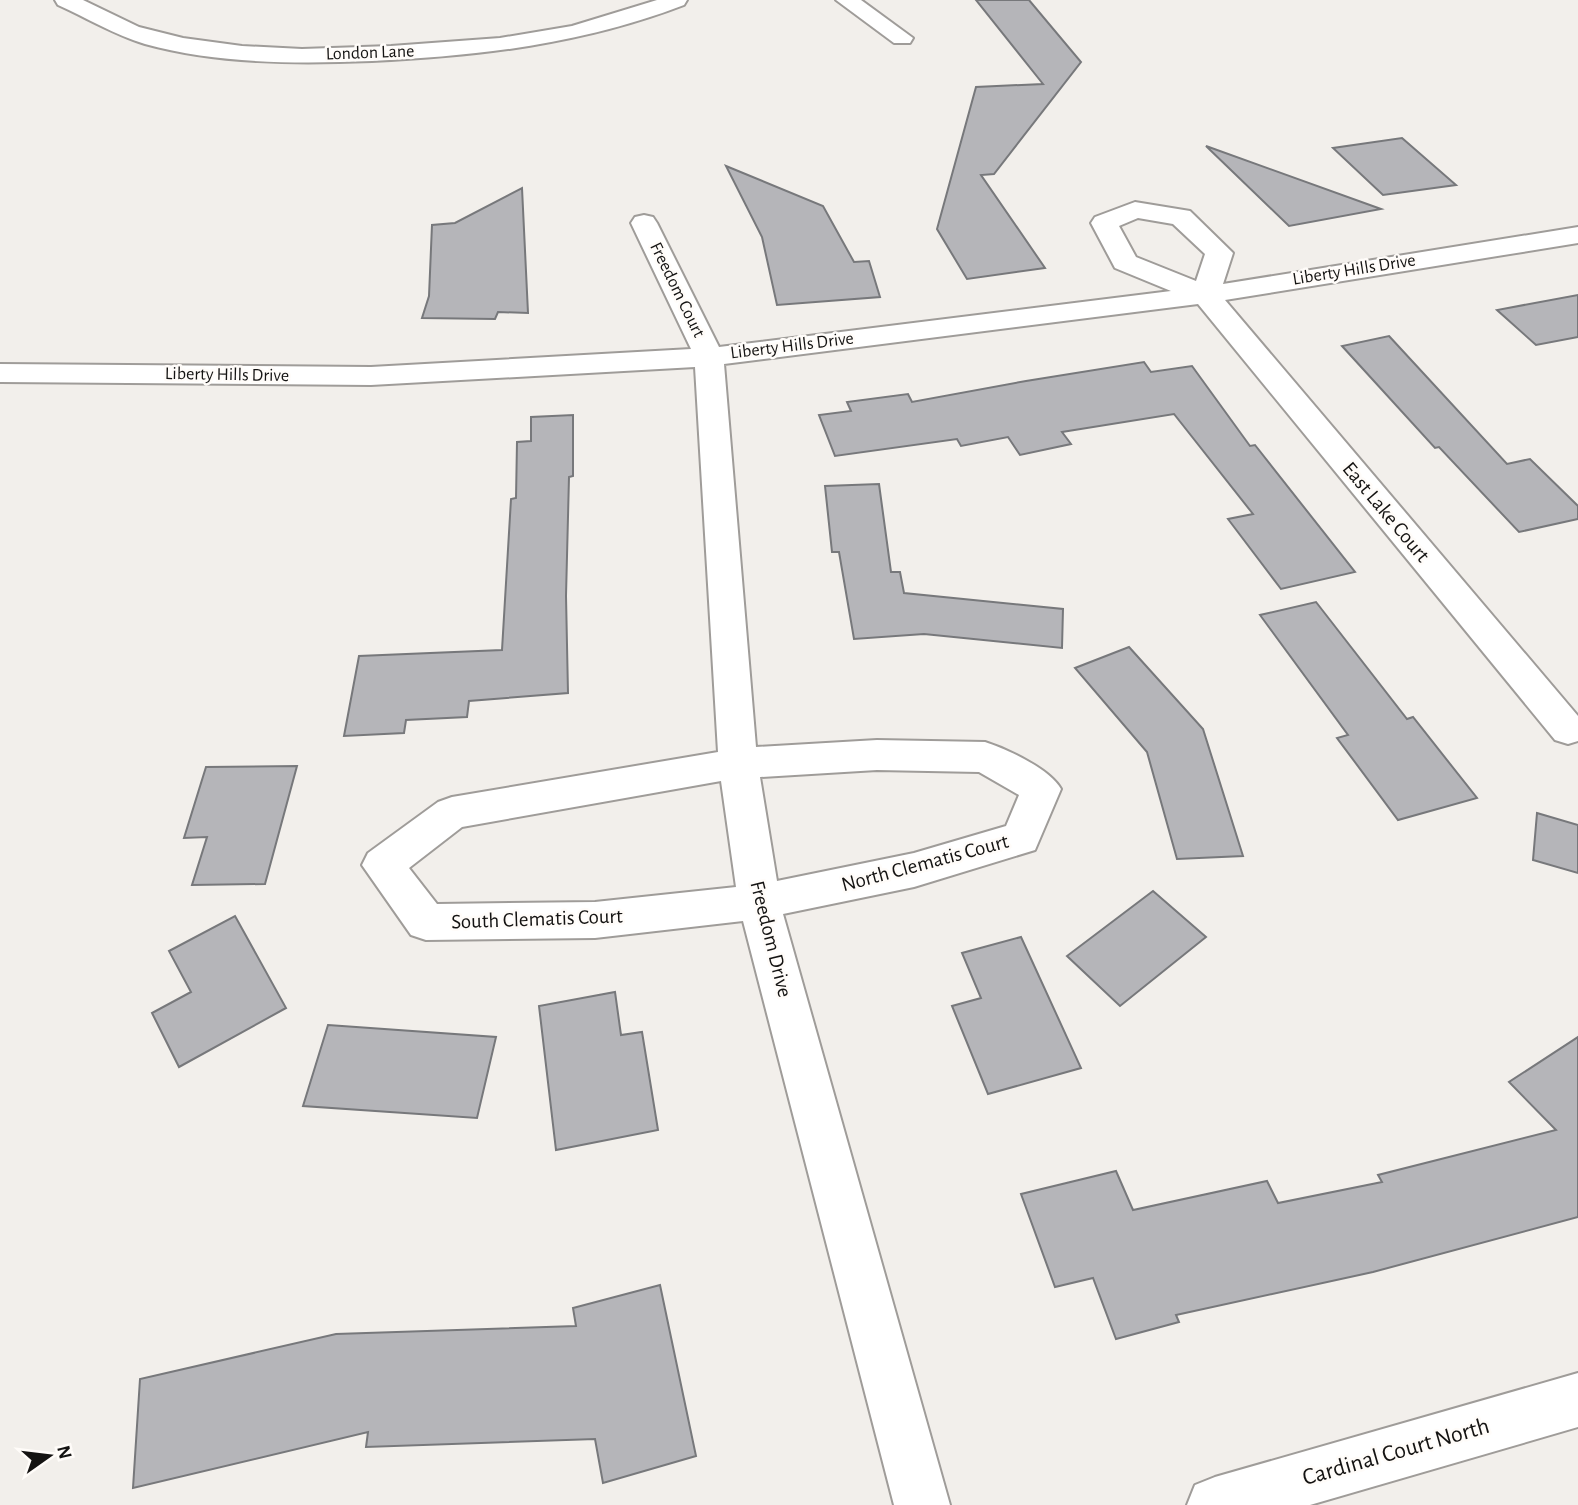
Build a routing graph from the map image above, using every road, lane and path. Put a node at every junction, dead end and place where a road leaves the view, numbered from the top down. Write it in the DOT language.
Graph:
graph roads {
  1 [pos="66,0"];
  2 [pos="676,0"];
  3 [pos="847,0"];
  4 [pos="902,38"];
  5 [pos="644,223"];
  6 [pos="1578,235"];
  7 [pos="1205,295"];
  8 [pos="709,357"];
  9 [pos="0,373"];
  10 [pos="1568,730"];
  11 [pos="738,763"];
  12 [pos="759,902"];
  13 [pos="1578,1400"];
  14 [pos="922,1505"];
  15 [pos="1215,1505"];
  1 -- 2 [label="street, London Lane"];
  3 -- 4 [label="street"];
  5 -- 8 [label="street, Freedom Court"];
  6 -- 7 [label="street, Liberty Hills Drive"];
  7 -- 8 [label="street, Liberty Hills Drive"];
  7 -- 10 [label="street, East Lake Court"];
  8 -- 9 [label="street, Liberty Hills Drive"];
  8 -- 11 [label="street, Freedom Drive"];
  11 -- 12 [label="street, Freedom Drive"];
  11 -- 12 [label="street, North Clematis Court"];
  11 -- 12 [label="street, South Clematis Court"];
  12 -- 14 [label="street, Freedom Drive"];
  13 -- 15 [label="street, Cardinal Court North"];
}
